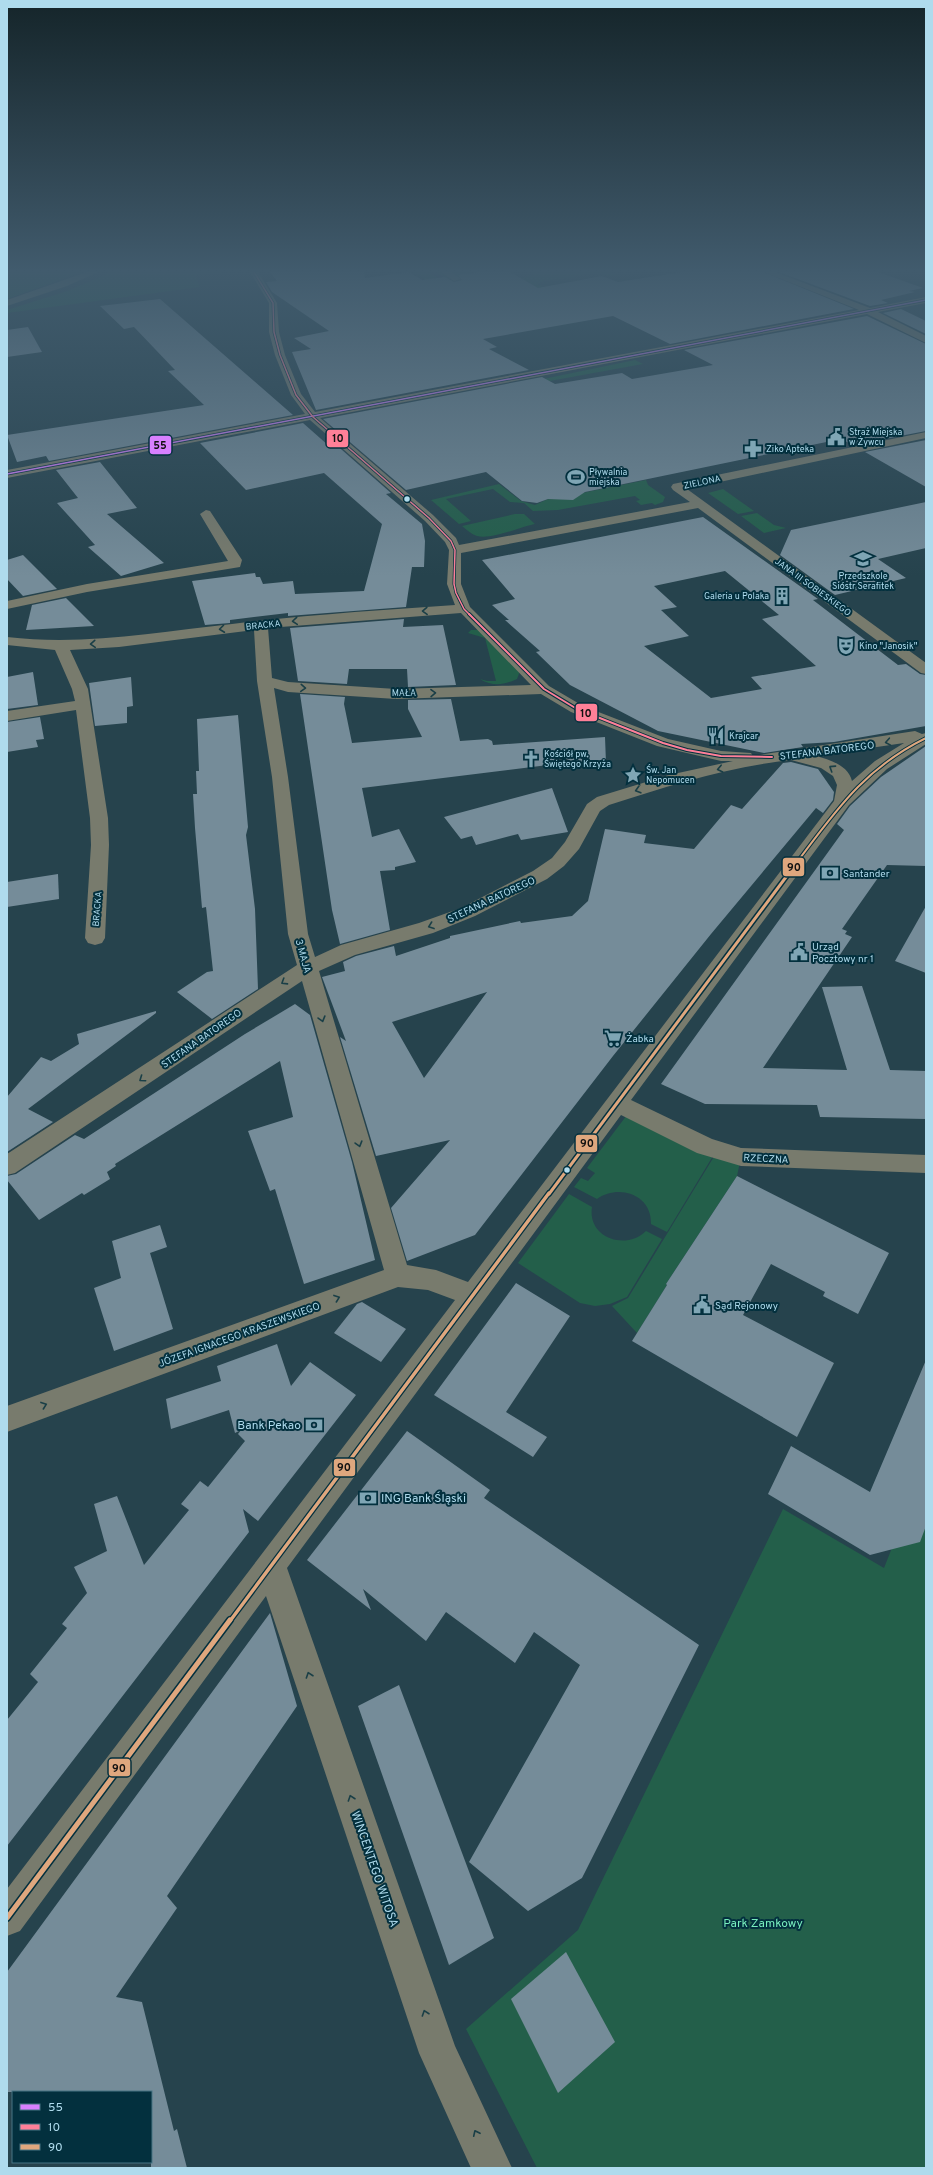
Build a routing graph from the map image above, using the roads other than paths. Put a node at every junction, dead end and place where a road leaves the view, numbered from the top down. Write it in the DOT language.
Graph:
graph roads {
  1 [pos="287,374"];
  2 [pos="538,374"];
  3 [pos="313,417"];
  4 [pos="926,435"];
  5 [pos="7,474"];
  6 [pos="699,504"];
  7 [pos="206,514"];
  8 [pos="455,550"];
  9 [pos="7,605"];
  10 [pos="464,609"];
  11 [pos="261,625"];
  12 [pos="7,641"];
  13 [pos="62,646"];
  14 [pos="926,670"];
  15 [pos="265,681"];
  16 [pos="544,689"];
  17 [pos="83,704"];
  18 [pos="7,716"];
  19 [pos="926,733"];
  20 [pos="926,738"];
  21 [pos="663,743"];
  22 [pos="780,756"];
  23 [pos="675,779"];
  24 [pos="843,801"];
  25 [pos="94,938"];
  26 [pos="307,968"];
  27 [pos="617,1103"];
  28 [pos="926,1164"];
  29 [pos="7,1166"];
  30 [pos="398,1276"];
  31 [pos="472,1296"];
  32 [pos="7,1419"];
  33 [pos="271,1565"];
  34 [pos="7,1918"];
  35 [pos="492,2168"];
  1 -- 3 [label="street"];
  2 -- 3 [label="street"];
  3 -- 5 [label="street"];
  3 -- 8 [label="street"];
  4 -- 6 [label="street, ZIELONA"];
  6 -- 8 [label="street, ZIELONA"];
  6 -- 14 [label="street, JANA III SOBIESKIEGO"];
  7 -- 9 [label="street"];
  8 -- 10 [label="street"];
  10 -- 11 [label="street, BRACKA, one-way"];
  10 -- 16 [label="street"];
  11 -- 13 [label="street, BRACKA, one-way"];
  11 -- 15 [label="street, 3 MAJA"];
  12 -- 13 [label="street, BRACKA"];
  13 -- 17 [label="street, BRACKA"];
  15 -- 16 [label="street, MAŁA, one-way"];
  15 -- 26 [label="street, 3 MAJA"];
  16 -- 21 [label="street"];
  17 -- 18 [label="street"];
  17 -- 25 [label="street, BRACKA"];
  19 -- 22 [label="street, STEFANA BATOREGO, one-way"];
  20 -- 24 [label="street"];
  21 -- 22 [label="street"];
  21 -- 23 [label="street"];
  22 -- 23 [label="street, STEFANA BATOREGO, one-way"];
  24 -- 22 [label="street, one-way"];
  23 -- 26 [label="street, STEFANA BATOREGO, one-way"];
  24 -- 27 [label="street"];
  26 -- 29 [label="street, STEFANA BATOREGO, one-way"];
  26 -- 30 [label="street, 3 MAJA, one-way"];
  27 -- 28 [label="street, RZECZNA"];
  27 -- 31 [label="street"];
  30 -- 31 [label="street, JÓZEFA IGNACEGO KRASZEWSKIEGO"];
  32 -- 30 [label="street, JÓZEFA IGNACEGO KRASZEWSKIEGO, one-way"];
  31 -- 33 [label="street"];
  33 -- 34 [label="street"];
  35 -- 33 [label="street, WINCENTEGO WITOSA, one-way"];
}
